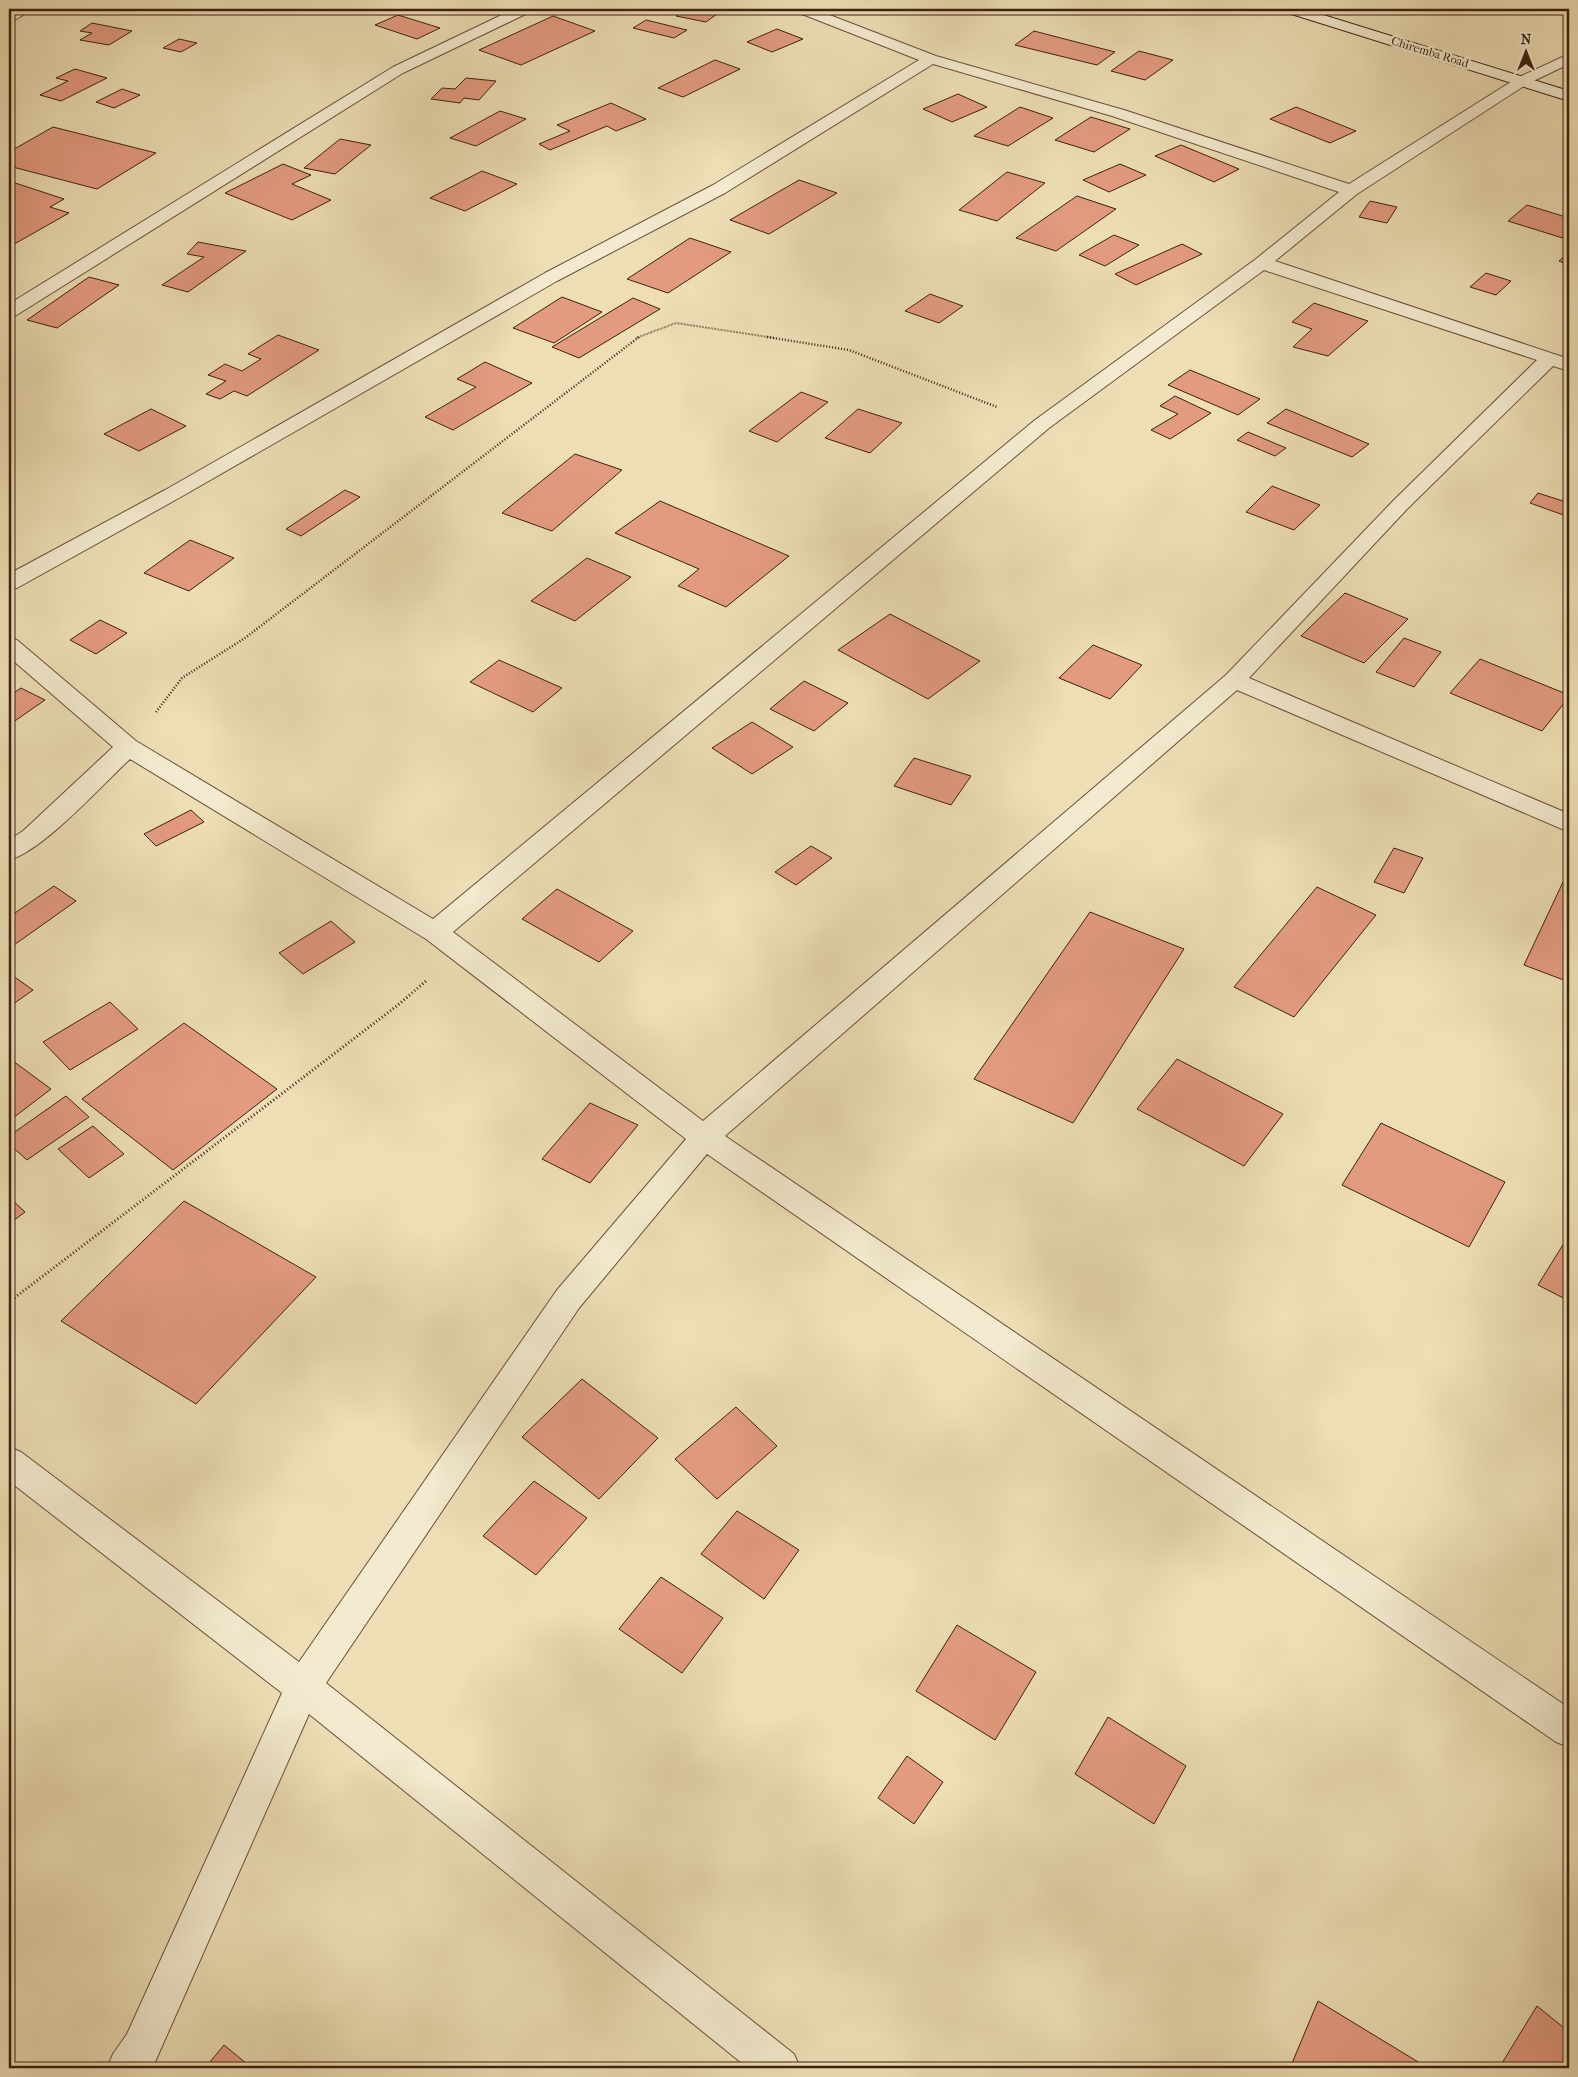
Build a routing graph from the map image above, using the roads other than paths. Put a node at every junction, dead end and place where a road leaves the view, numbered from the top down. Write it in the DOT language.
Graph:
graph roads {
  1 [pos="27,9"];
  2 [pos="525,9"];
  3 [pos="802,9"];
  4 [pos="1290,9"];
  5 [pos="9,20"];
  6 [pos="1569,58"];
  7 [pos="931,59"];
  8 [pos="1522,81"];
  9 [pos="1569,96"];
  10 [pos="1351,190"];
  11 [pos="1262,263"];
  12 [pos="9,312"];
  13 [pos="1559,362"];
  14 [pos="9,583"];
  15 [pos="9,645"];
  16 [pos="1234,680"];
  17 [pos="128,747"];
  18 [pos="1569,824"];
  19 [pos="9,851"];
  20 [pos="435,932"];
  21 [pos="704,1137"];
  22 [pos="9,1462"];
  23 [pos="303,1687"];
  24 [pos="1569,1729"];
  25 [pos="127,2068"];
  26 [pos="780,2068"];
  1 -- 5 [label="street"];
  2 -- 12 [label="street"];
  3 -- 7 [label="street"];
  4 -- 8 [label="street, Chiremba Road"];
  6 -- 8 [label="street"];
  7 -- 10 [label="street"];
  7 -- 14 [label="street"];
  8 -- 9 [label="street, Chiremba Road"];
  8 -- 10 [label="street"];
  10 -- 11 [label="street"];
  11 -- 13 [label="street"];
  11 -- 20 [label="street"];
  13 -- 16 [label="street"];
  15 -- 17 [label="street"];
  16 -- 18 [label="street"];
  16 -- 21 [label="street"];
  17 -- 19 [label="street"];
  17 -- 20 [label="street"];
  20 -- 21 [label="street"];
  21 -- 23 [label="street"];
  21 -- 24 [label="street"];
  22 -- 23 [label="street"];
  23 -- 25 [label="street"];
  23 -- 26 [label="street"];
}
